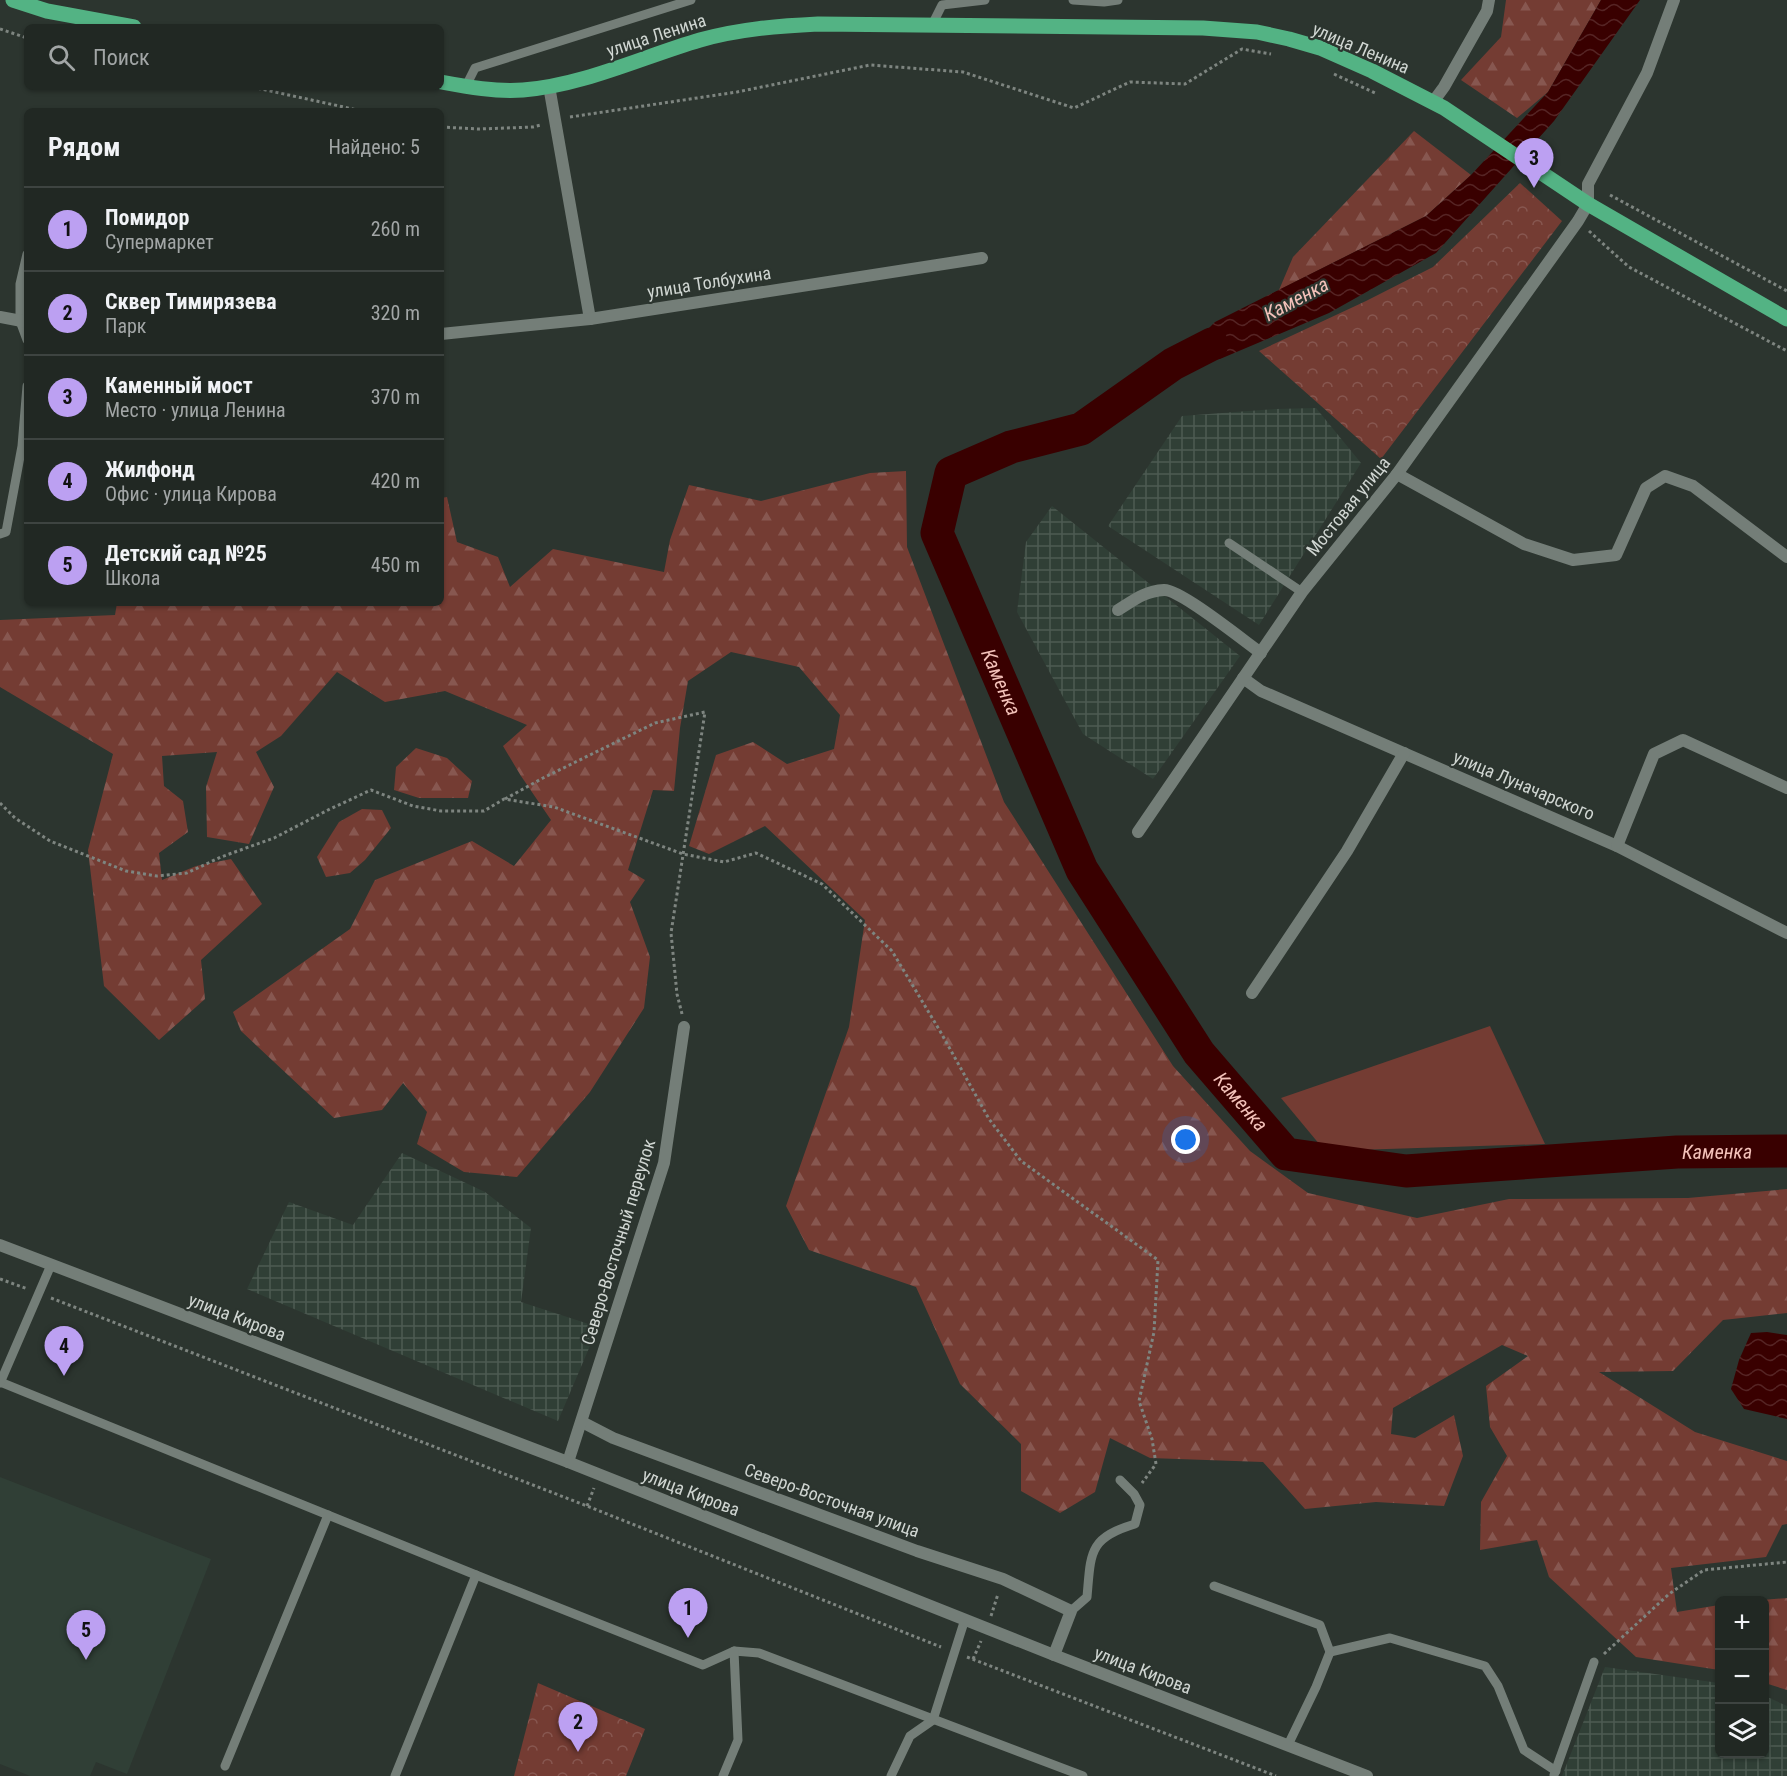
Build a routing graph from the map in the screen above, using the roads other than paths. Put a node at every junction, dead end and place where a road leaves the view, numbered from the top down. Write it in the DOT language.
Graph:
graph roads {
  1 [pos="13,0"];
  2 [pos="691,0"];
  3 [pos="986,0"];
  4 [pos="1073,0"];
  5 [pos="1118,0"];
  6 [pos="1489,0"];
  7 [pos="1674,0"];
  8 [pos="118,24"];
  9 [pos="932,25"];
  10 [pos="444,82"];
  11 [pos="466,86"];
  12 [pos="549,87"];
  13 [pos="1439,105"];
  14 [pos="1587,204"];
  15 [pos="982,258"];
  16 [pos="24,267"];
  17 [pos="0,317"];
  18 [pos="590,319"];
  19 [pos="1787,319"];
  20 [pos="23,322"];
  21 [pos="444,334"];
  22 [pos="24,422"];
  23 [pos="1397,474"];
  24 [pos="0,534"];
  25 [pos="1229,543"];
  26 [pos="1787,557"];
  27 [pos="1302,592"];
  28 [pos="1118,610"];
  29 [pos="1260,653"];
  30 [pos="1243,678"];
  31 [pos="1404,753"];
  32 [pos="1787,788"];
  33 [pos="1137,832"];
  34 [pos="1617,846"];
  35 [pos="1787,933"];
  36 [pos="1252,993"];
  37 [pos="684,1027"];
  38 [pos="0,1245"];
  39 [pos="51,1265"];
  40 [pos="0,1382"];
  41 [pos="582,1422"];
  42 [pos="568,1462"];
  43 [pos="1120,1480"];
  44 [pos="328,1515"];
  45 [pos="476,1575"];
  46 [pos="1214,1586"];
  47 [pos="1071,1611"];
  48 [pos="965,1619"];
  49 [pos="734,1652"];
  50 [pos="1330,1652"];
  51 [pos="1054,1655"];
  52 [pos="1594,1662"];
  53 [pos="933,1720"];
  54 [pos="1288,1745"];
  55 [pos="225,1766"];
  56 [pos="1555,1774"];
  57 [pos="1079,1775"];
  58 [pos="395,1776"];
  59 [pos="723,1776"];
  60 [pos="891,1776"];
  61 [pos="1367,1776"];
  1 -- 8 [label="main road"];
  2 -- 11 [label="lane"];
  3 -- 9 [label="lane"];
  4 -- 5 [label="lane"];
  6 -- 13 [label="street"];
  7 -- 14 [label="street"];
  9 -- 12 [label="main road, улица Ленина"];
  9 -- 13 [label="main road, улица Ленина"];
  10 -- 11 [label="main road, улица Ленина"];
  11 -- 12 [label="main road, улица Ленина"];
  12 -- 18 [label="street"];
  13 -- 14 [label="main road, улица Ленина"];
  14 -- 19 [label="main road"];
  14 -- 23 [label="street, Мостовая улица"];
  15 -- 18 [label="street, улица Толбухина"];
  16 -- 20 [label="lane"];
  17 -- 20 [label="street"];
  18 -- 21 [label="street, улица Толбухина"];
  22 -- 24 [label="lane"];
  23 -- 26 [label="street"];
  23 -- 27 [label="street, Мостовая улица"];
  25 -- 27 [label="lane"];
  27 -- 29 [label="street, Мостовая улица"];
  28 -- 29 [label="street"];
  29 -- 30 [label="street, Мостовая улица"];
  30 -- 31 [label="street, улица Луначарского"];
  30 -- 33 [label="street, Мостовая улица"];
  31 -- 34 [label="street, улица Луначарского"];
  31 -- 36 [label="street"];
  32 -- 34 [label="street"];
  34 -- 35 [label="street, улица Луначарского"];
  37 -- 41 [label="street, Северо-Восточный переулок"];
  38 -- 39 [label="street, улица Кирова"];
  39 -- 40 [label="lane"];
  39 -- 42 [label="street, улица Кирова"];
  40 -- 44 [label="lane"];
  41 -- 42 [label="street, Северо-Восточный переулок"];
  41 -- 47 [label="street, Северо-Восточная улица"];
  42 -- 48 [label="street, улица Кирова"];
  43 -- 47 [label="lane"];
  44 -- 45 [label="lane"];
  44 -- 55 [label="lane"];
  45 -- 49 [label="lane"];
  45 -- 58 [label="lane"];
  46 -- 50 [label="lane"];
  47 -- 51 [label="street"];
  48 -- 51 [label="street, улица Кирова"];
  48 -- 53 [label="lane"];
  49 -- 53 [label="lane"];
  49 -- 59 [label="lane"];
  50 -- 54 [label="lane"];
  50 -- 56 [label="lane"];
  51 -- 54 [label="street, улица Кирова"];
  52 -- 56 [label="lane"];
  53 -- 57 [label="lane"];
  53 -- 60 [label="lane"];
  54 -- 61 [label="street, улица Кирова"];
}
